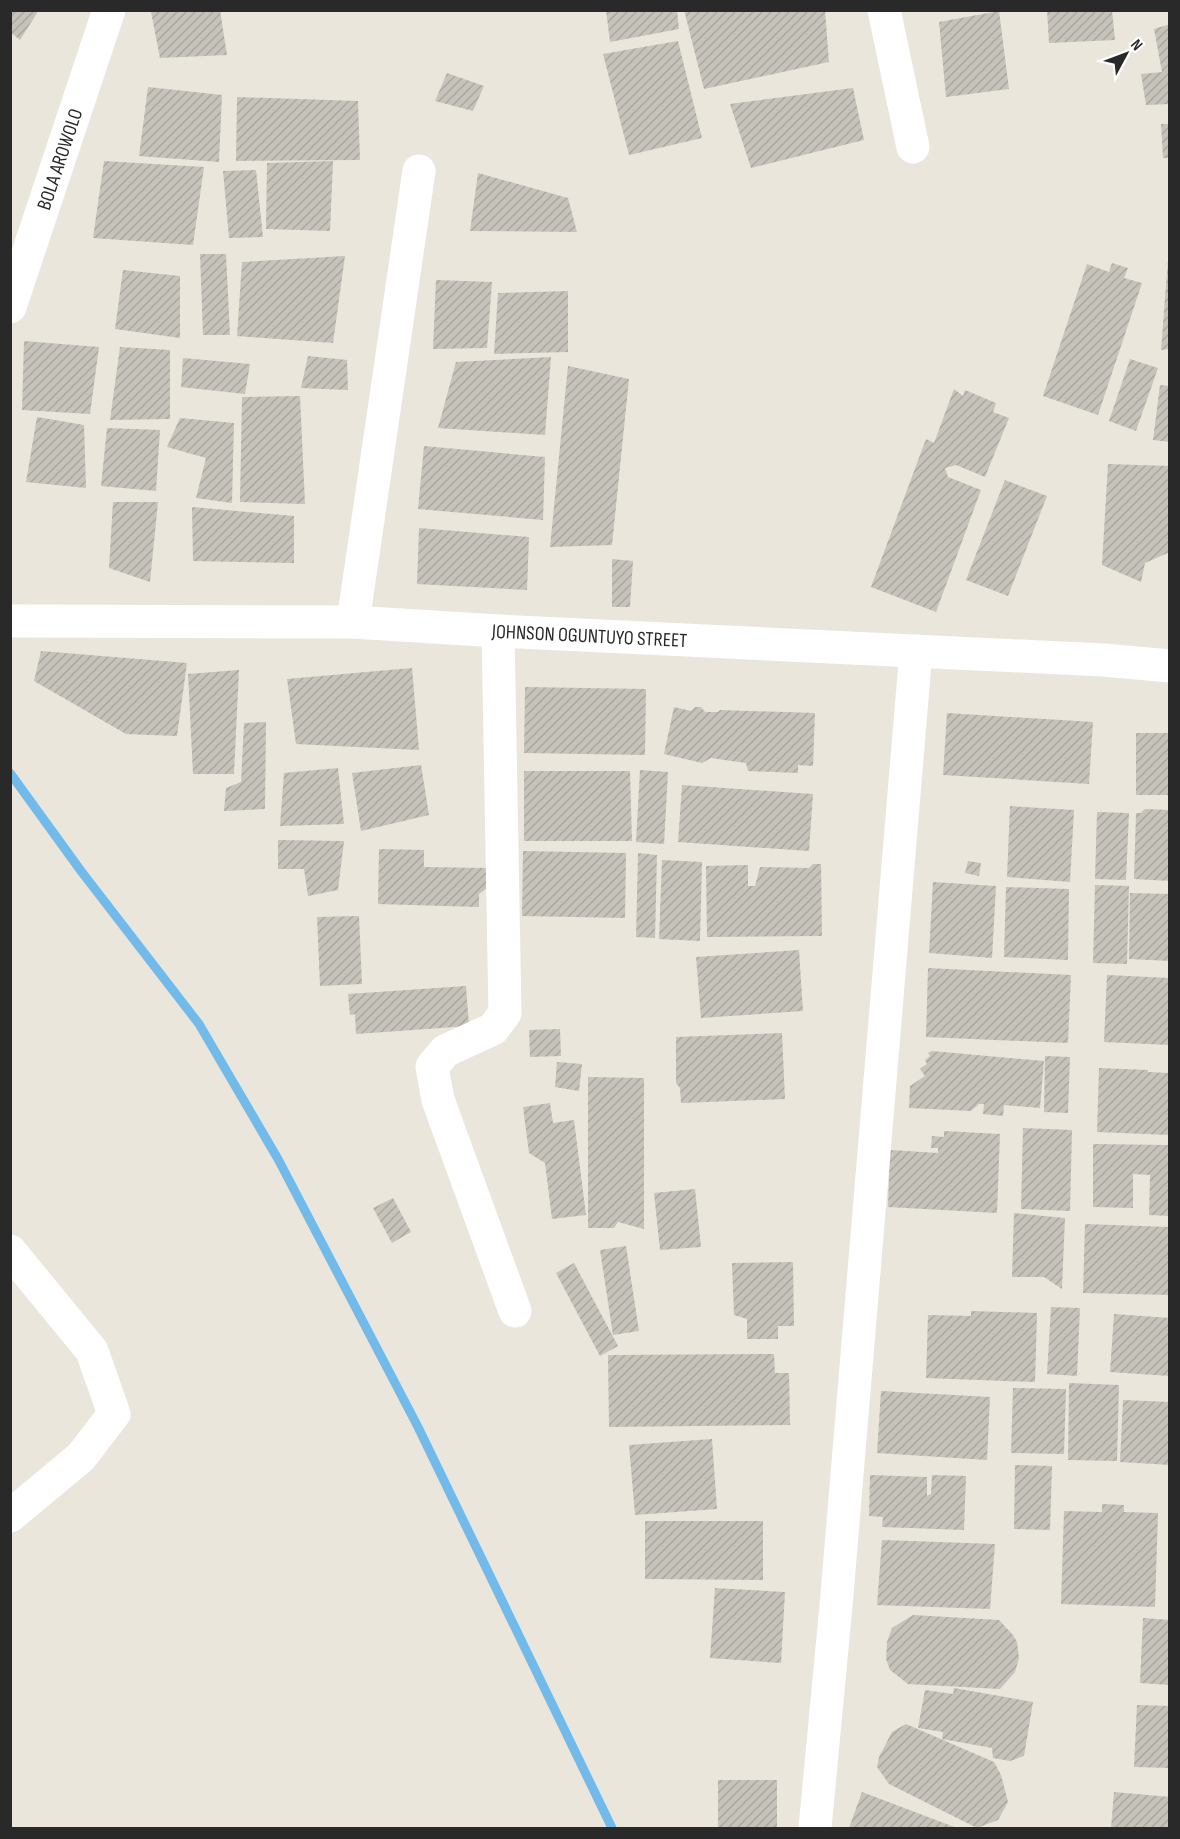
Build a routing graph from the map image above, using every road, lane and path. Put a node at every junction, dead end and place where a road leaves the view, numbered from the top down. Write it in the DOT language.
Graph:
graph roads {
  1 [pos="110,10"];
  2 [pos="884,10"];
  3 [pos="913,147"];
  4 [pos="418,171"];
  5 [pos="10,308"];
  6 [pos="10,621"];
  7 [pos="353,622"];
  8 [pos="498,632"];
  9 [pos="916,651"];
  10 [pos="1170,666"];
  11 [pos="10,1251"];
  12 [pos="515,1311"];
  13 [pos="10,1516"];
  14 [pos="815,1828"];
  1 -- 5 [label="street, BOLA AROWOLO"];
  2 -- 3 [label="street"];
  4 -- 7 [label="street"];
  6 -- 7 [label="street, JOHNSON OGUNTUYO STREET"];
  7 -- 8 [label="street, JOHNSON OGUNTUYO STREET"];
  8 -- 9 [label="street, JOHNSON OGUNTUYO STREET"];
  8 -- 12 [label="street"];
  9 -- 10 [label="street, JOHNSON OGUNTUYO STREET"];
  9 -- 14 [label="street"];
  11 -- 13 [label="street"];
}
